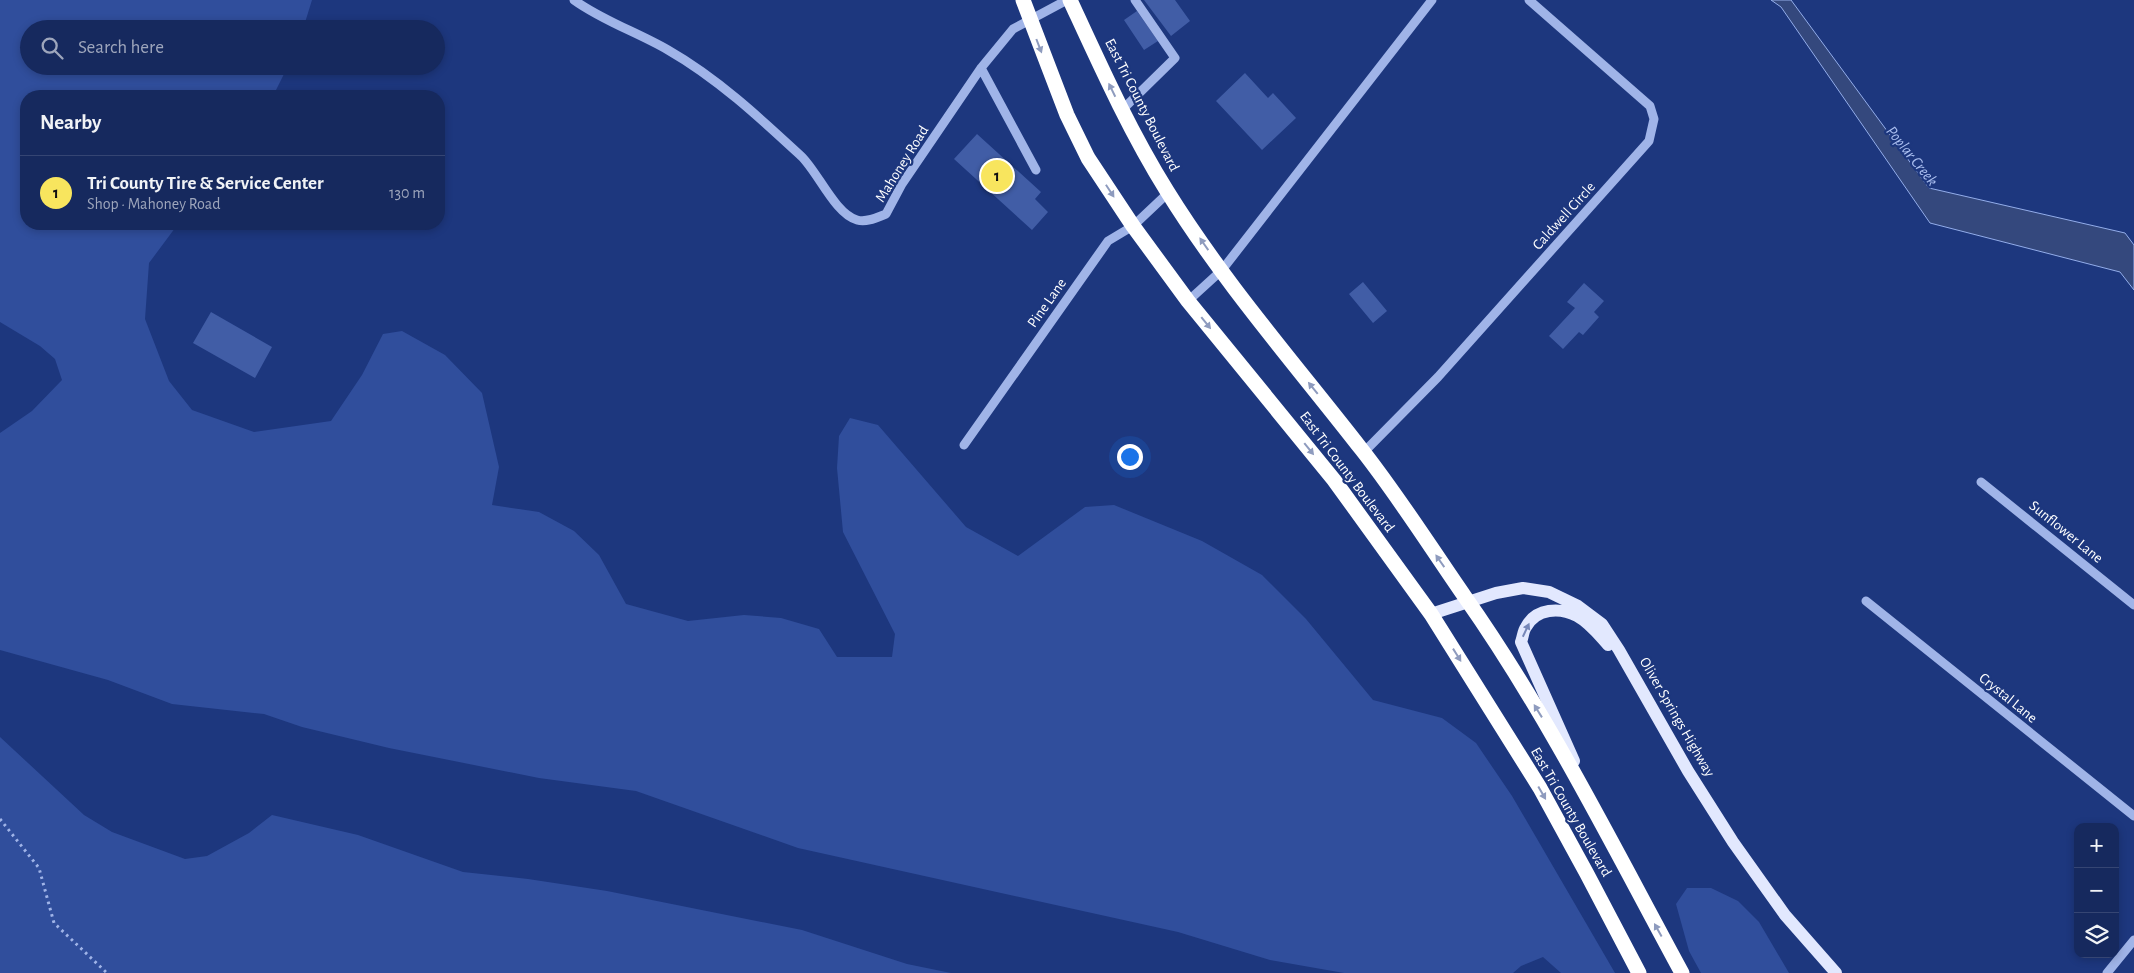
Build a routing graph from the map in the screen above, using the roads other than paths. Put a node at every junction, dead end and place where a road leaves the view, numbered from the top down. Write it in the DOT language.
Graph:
graph roads {
  1 [pos="574,0"];
  2 [pos="1023,0"];
  3 [pos="1066,0"];
  4 [pos="1070,0"];
  5 [pos="1135,0"];
  6 [pos="1432,0"];
  7 [pos="1529,0"];
  8 [pos="1030,22"];
  9 [pos="982,68"];
  10 [pos="1122,110"];
  11 [pos="1036,170"];
  12 [pos="1168,193"];
  13 [pos="1133,226"];
  14 [pos="1222,270"];
  15 [pos="1188,301"];
  16 [pos="964,445"];
  17 [pos="1364,452"];
  18 [pos="1981,482"];
  19 [pos="1468,601"];
  20 [pos="1866,601"];
  21 [pos="2134,605"];
  22 [pos="1431,614"];
  23 [pos="1634,675"];
  24 [pos="2134,816"];
  25 [pos="1606,835"];
  26 [pos="2134,940"];
  27 [pos="1639,973"];
  28 [pos="1682,973"];
  29 [pos="1836,973"];
  30 [pos="2107,973"];
  1 -- 9 [label="street, Mahoney Road"];
  2 -- 8 [label="highway, East Tri County Boulevard"];
  3 -- 8 [label="street, Mahoney Road"];
  10 -- 4 [label="highway, East Tri County Boulevard, one-way"];
  5 -- 10 [label="street"];
  6 -- 14 [label="street"];
  7 -- 17 [label="street, Caldwell Circle"];
  8 -- 9 [label="street, Mahoney Road"];
  8 -- 13 [label="highway, East Tri County Boulevard, one-way"];
  9 -- 11 [label="street"];
  10 -- 12 [label="highway, East Tri County Boulevard"];
  12 -- 13 [label="street, Pine Lane"];
  14 -- 12 [label="highway, East Tri County Boulevard, one-way"];
  13 -- 15 [label="highway, East Tri County Boulevard"];
  13 -- 16 [label="street, Pine Lane"];
  14 -- 15 [label="street"];
  17 -- 14 [label="highway, East Tri County Boulevard, one-way"];
  15 -- 22 [label="highway, East Tri County Boulevard, one-way"];
  19 -- 17 [label="highway, East Tri County Boulevard, one-way"];
  18 -- 21 [label="street, Sunflower Lane"];
  19 -- 22 [label="main road, Oliver Springs Highway"];
  19 -- 23 [label="main road, Oliver Springs Highway"];
  25 -- 19 [label="highway, East Tri County Boulevard, one-way"];
  20 -- 24 [label="street, Crystal Lane"];
  22 -- 27 [label="highway, East Tri County Boulevard, one-way"];
  25 -- 23 [label="main road, one-way"];
  23 -- 29 [label="main road, Oliver Springs Highway"];
  28 -- 25 [label="highway, East Tri County Boulevard, one-way"];
  26 -- 30 [label="street"];
}
